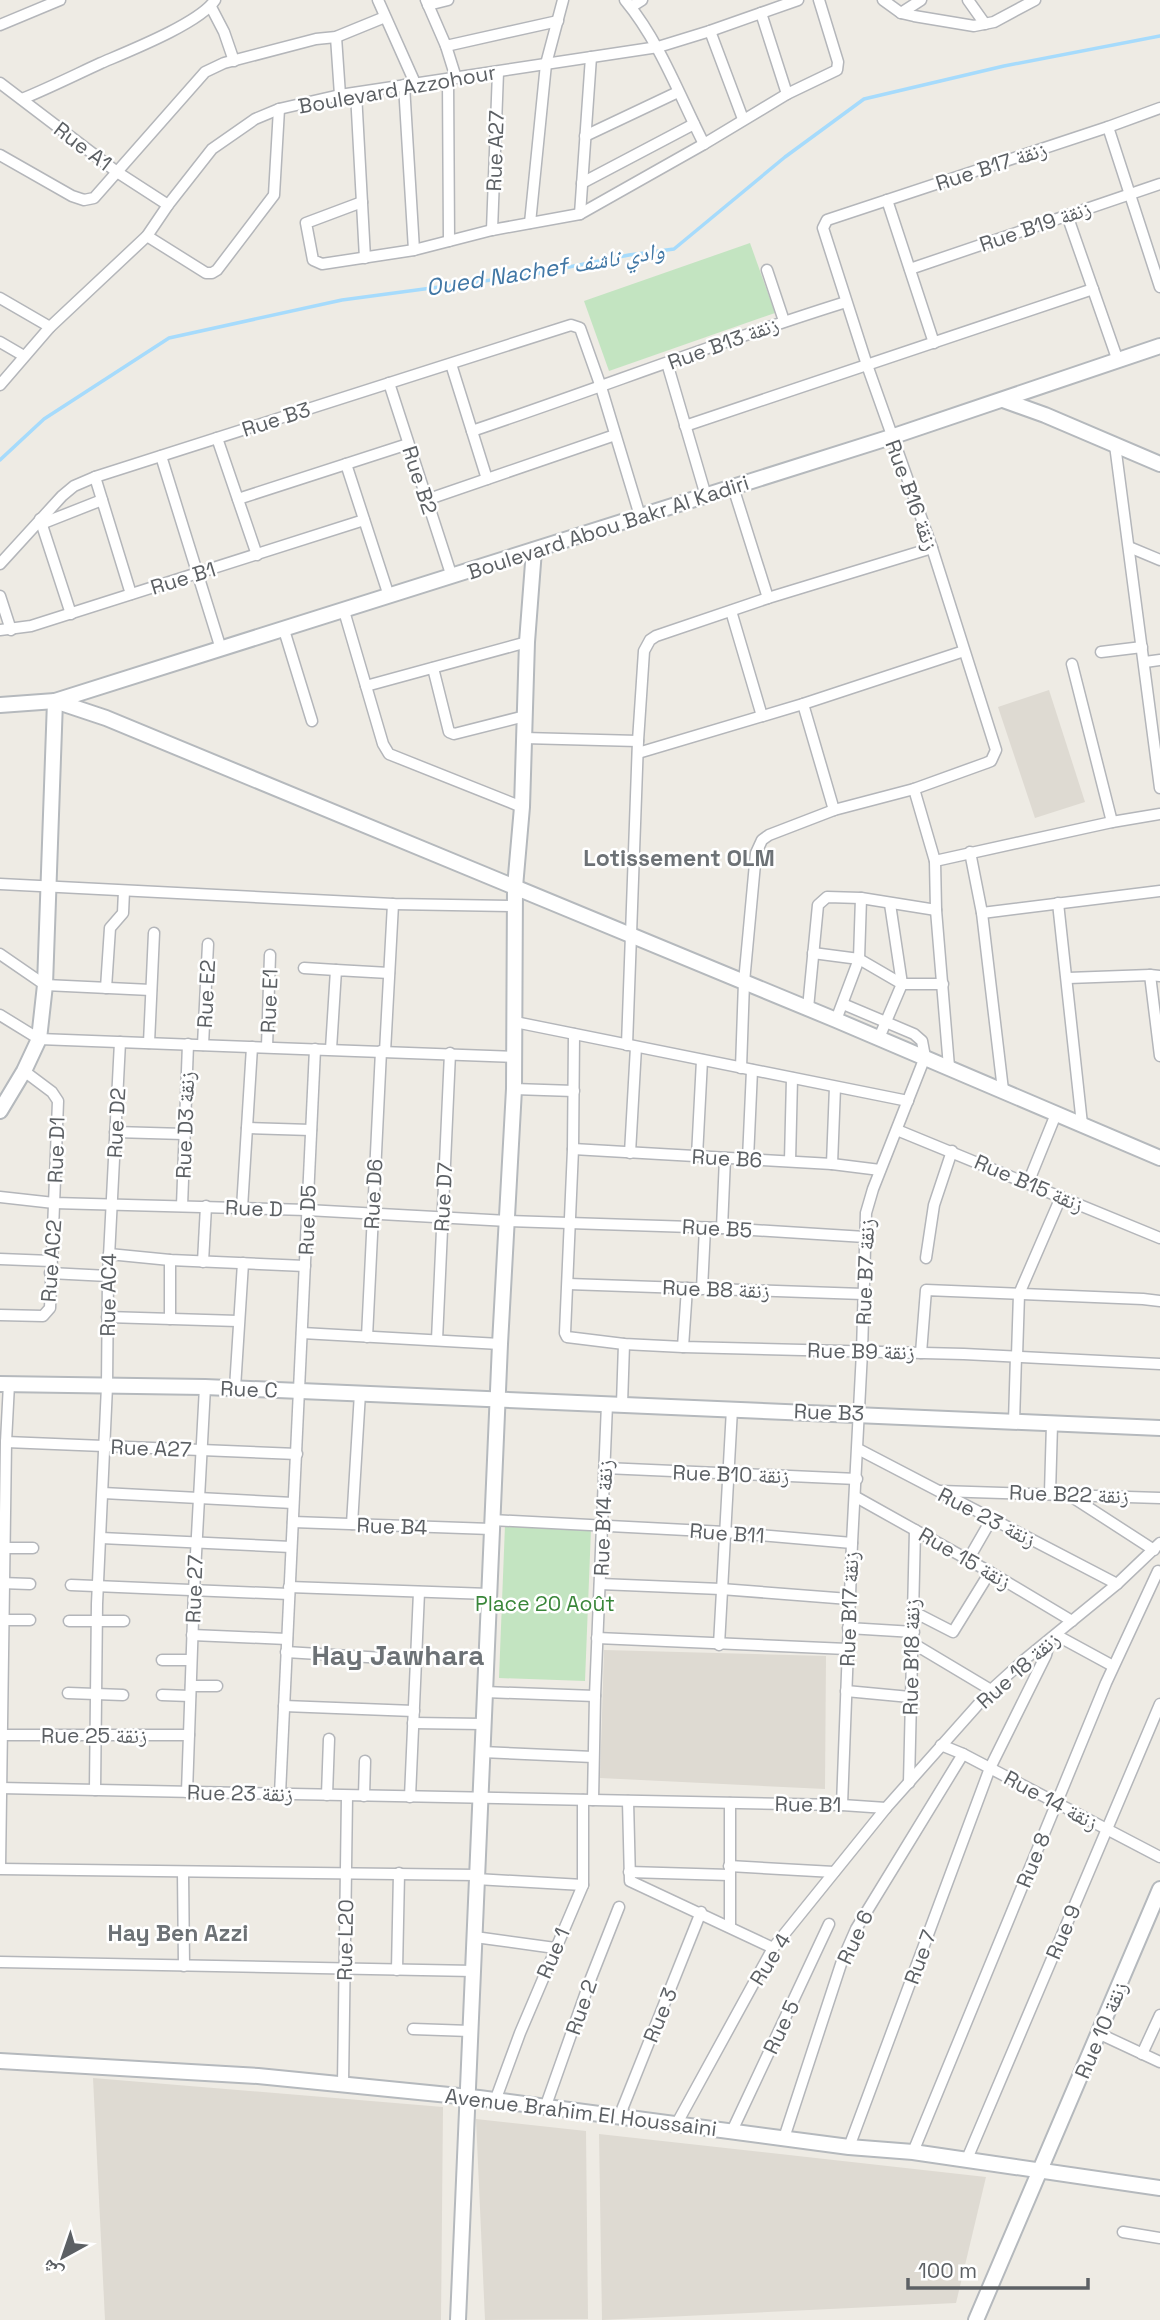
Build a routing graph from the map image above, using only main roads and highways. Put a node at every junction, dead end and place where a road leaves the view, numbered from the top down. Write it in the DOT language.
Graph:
graph roads {
  1 [pos="1160,346"];
  2 [pos="1003,400"];
  3 [pos="1160,464"];
  4 [pos="534,550"];
  5 [pos="55,701"];
  6 [pos="0,705"];
  7 [pos="515,887"];
  8 [pos="0,1111"];
  9 [pos="1160,1158"];
  10 [pos="4,1384"];
  11 [pos="498,1398"];
  12 [pos="1160,1428"];
  13 [pos="1160,1889"];
  14 [pos="0,2061"];
  15 [pos="467,2097"];
  16 [pos="1040,2169"];
  17 [pos="1160,2188"];
  18 [pos="458,2320"];
  19 [pos="976,2320"];
  1 -- 2 [label="main road, Boulevard Abou Bakr Al Kadiri"];
  2 -- 3 [label="main road"];
  2 -- 4 [label="main road, Boulevard Abou Bakr Al Kadiri"];
  4 -- 5 [label="main road, Boulevard Abou Bakr Al Kadiri"];
  4 -- 7 [label="main road"];
  5 -- 6 [label="main road"];
  5 -- 7 [label="main road"];
  5 -- 8 [label="main road"];
  7 -- 9 [label="main road"];
  7 -- 11 [label="main road"];
  10 -- 11 [label="main road, Rue C"];
  11 -- 12 [label="main road, Rue B3"];
  11 -- 15 [label="main road"];
  13 -- 16 [label="main road, Rue 10 زنقة"];
  14 -- 15 [label="main road, Avenue Brahim El Houssaini"];
  15 -- 16 [label="main road, Avenue Brahim El Houssaini"];
  15 -- 18 [label="main road"];
  16 -- 17 [label="main road, Avenue Brahim El Houssaini"];
  16 -- 19 [label="main road, Rue 10 زنقة"];
}
